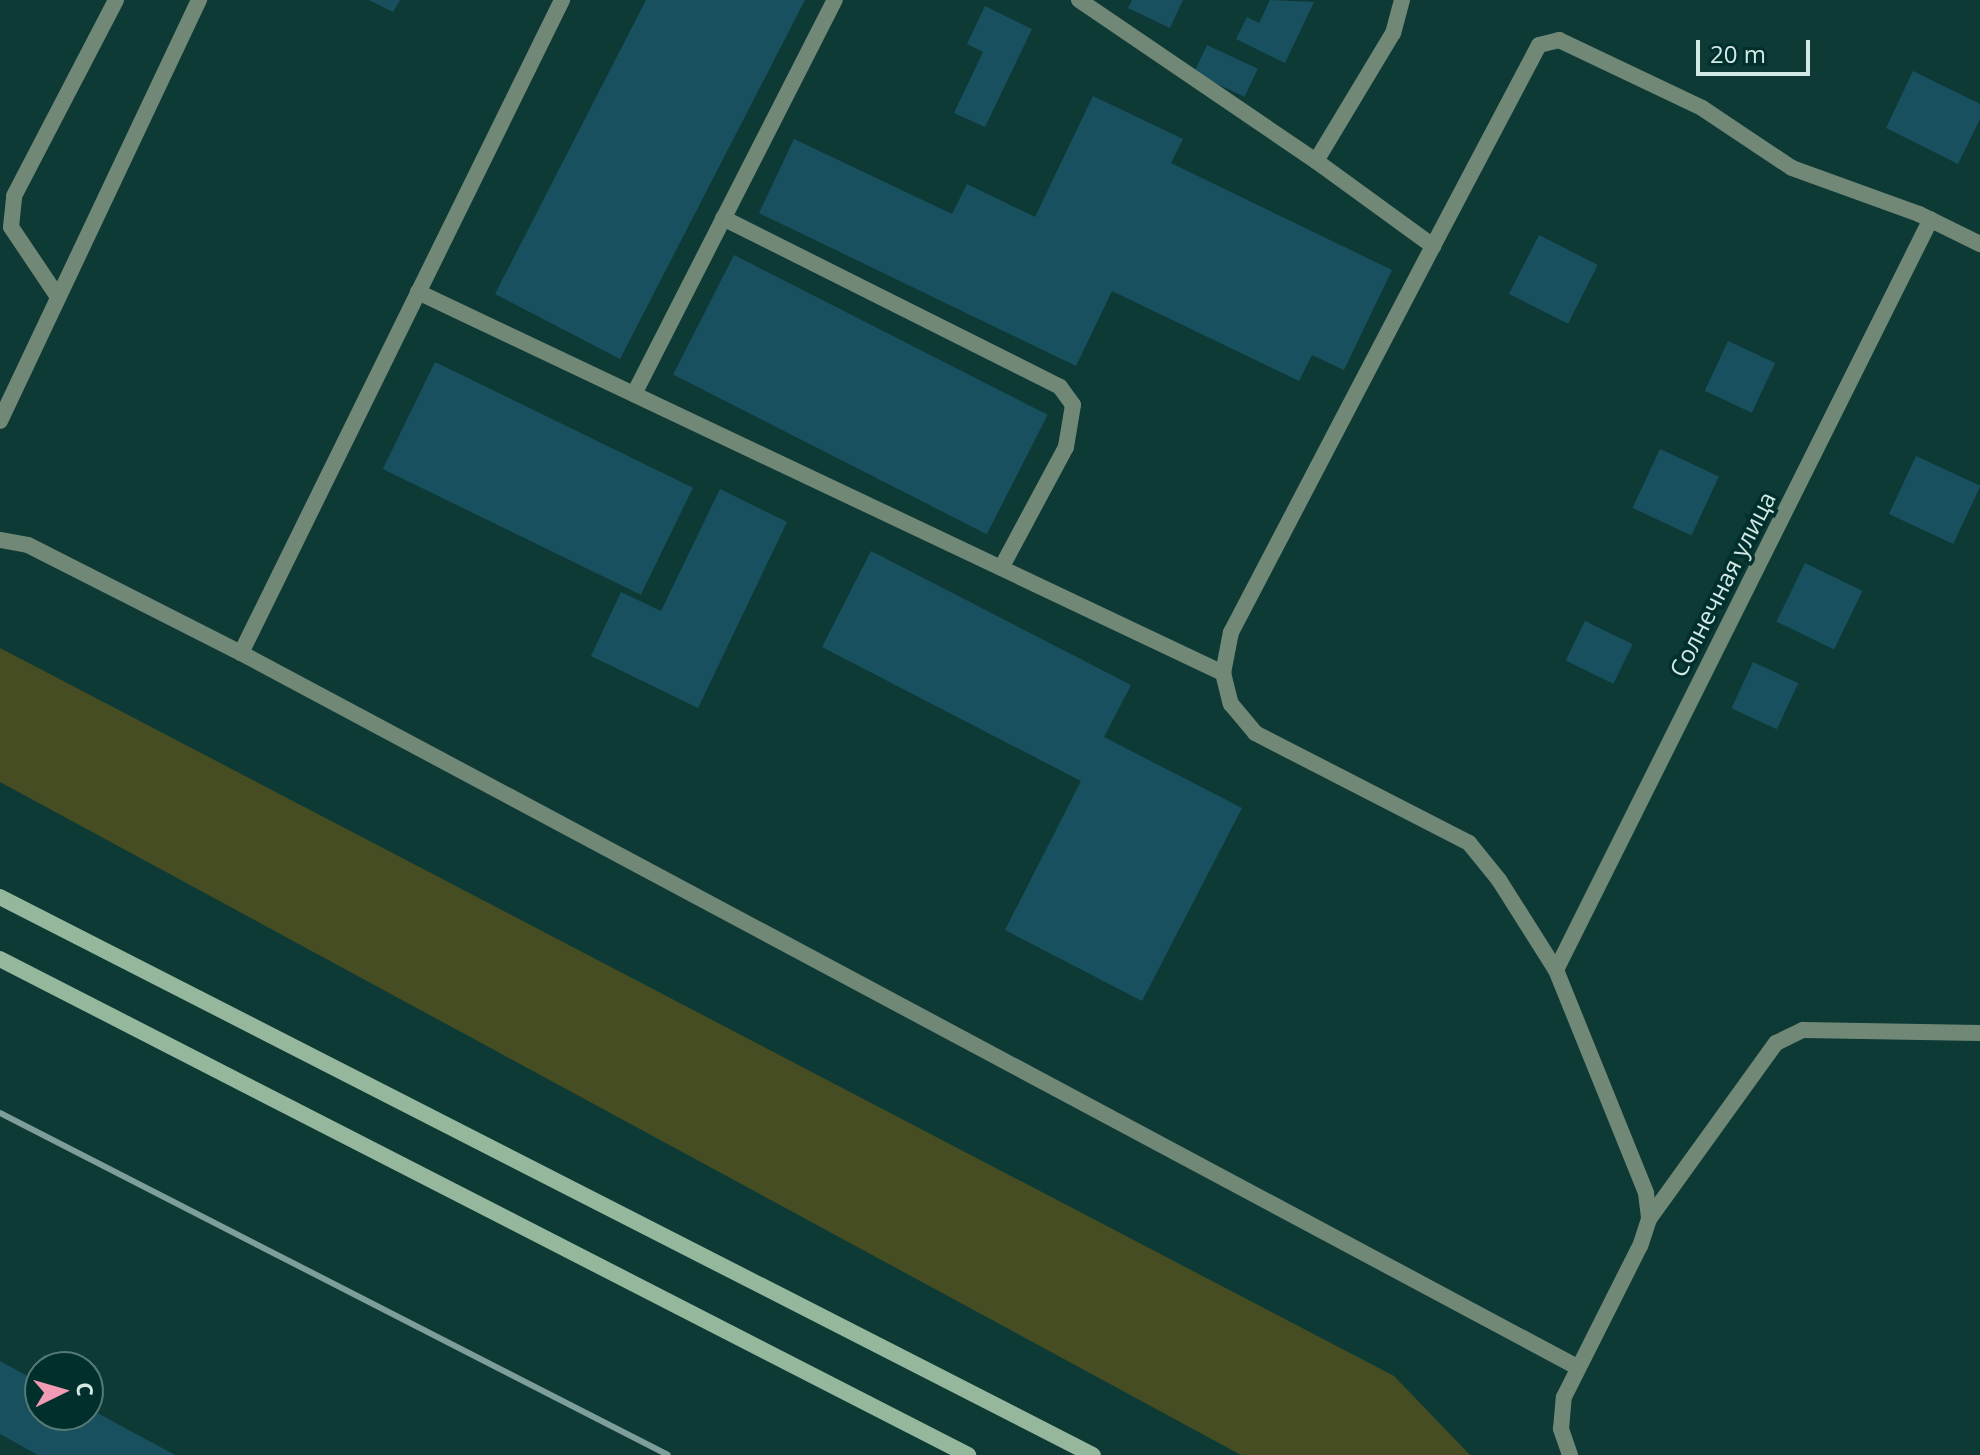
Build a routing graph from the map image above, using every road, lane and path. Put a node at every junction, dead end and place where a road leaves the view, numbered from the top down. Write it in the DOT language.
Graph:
graph roads {
  1 [pos="116,0"];
  2 [pos="199,0"];
  3 [pos="562,0"];
  4 [pos="835,0"];
  5 [pos="1079,0"];
  6 [pos="1402,0"];
  7 [pos="1316,161"];
  8 [pos="723,218"];
  9 [pos="1931,219"];
  10 [pos="1980,244"];
  11 [pos="1433,246"];
  12 [pos="418,292"];
  13 [pos="58,297"];
  14 [pos="634,394"];
  15 [pos="0,421"];
  16 [pos="0,540"];
  17 [pos="1001,568"];
  18 [pos="241,653"];
  19 [pos="1223,673"];
  20 [pos="0,897"];
  21 [pos="0,959"];
  22 [pos="1556,970"];
  23 [pos="1980,1033"];
  24 [pos="1649,1219"];
  25 [pos="1575,1366"];
  26 [pos="968,1455"];
  27 [pos="1093,1455"];
  28 [pos="1570,1455"];
  1 -- 13 [label="street"];
  2 -- 13 [label="street"];
  3 -- 12 [label="street"];
  4 -- 8 [label="street"];
  5 -- 7 [label="street"];
  6 -- 7 [label="street"];
  7 -- 11 [label="street"];
  8 -- 14 [label="street"];
  8 -- 17 [label="street"];
  9 -- 10 [label="street"];
  9 -- 11 [label="street"];
  9 -- 22 [label="street, Солнечная улица"];
  11 -- 19 [label="street"];
  12 -- 14 [label="street"];
  12 -- 18 [label="street"];
  13 -- 15 [label="street"];
  14 -- 17 [label="street"];
  16 -- 18 [label="street"];
  17 -- 19 [label="street"];
  18 -- 25 [label="street"];
  19 -- 22 [label="street"];
  20 -- 27 [label="main road"];
  21 -- 26 [label="main road"];
  22 -- 24 [label="street"];
  23 -- 24 [label="street"];
  24 -- 25 [label="street"];
  25 -- 28 [label="street"];
}
